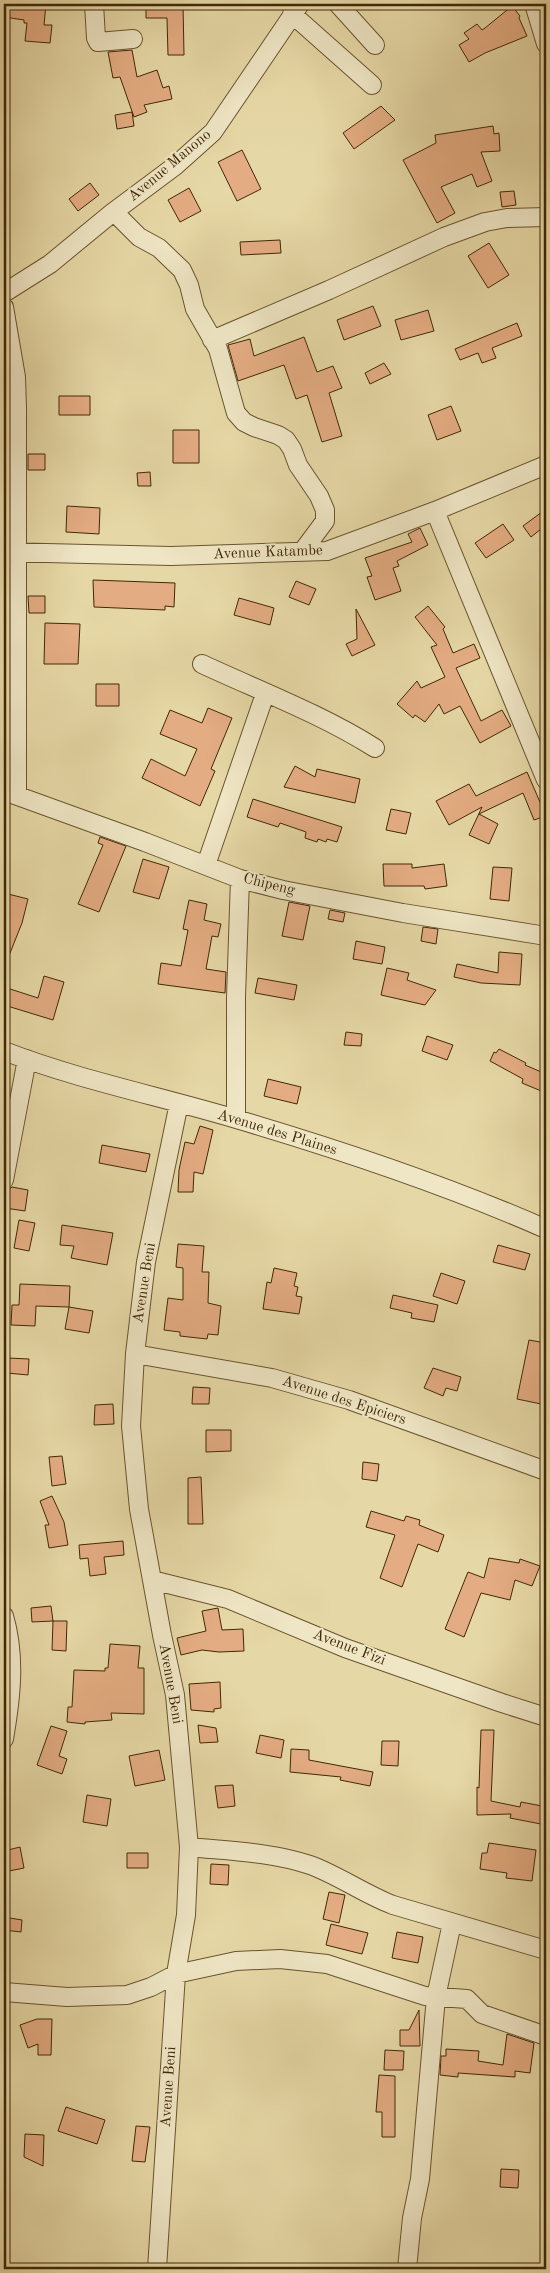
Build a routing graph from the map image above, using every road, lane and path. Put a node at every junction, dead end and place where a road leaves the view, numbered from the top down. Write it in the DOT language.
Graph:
graph roads {
  1 [pos="94,4"];
  2 [pos="338,4"];
  3 [pos="534,4"];
  4 [pos="296,9"];
  5 [pos="133,40"];
  6 [pos="546,44"];
  7 [pos="375,45"];
  8 [pos="372,85"];
  9 [pos="112,213"];
  10 [pos="546,217"];
  11 [pos="4,293"];
  12 [pos="4,307"];
  13 [pos="212,340"];
  14 [pos="546,465"];
  15 [pos="435,511"];
  16 [pos="10,552"];
  17 [pos="302,552"];
  18 [pos="202,664"];
  19 [pos="265,694"];
  20 [pos="375,748"];
  21 [pos="546,780"];
  22 [pos="10,793"];
  23 [pos="206,865"];
  24 [pos="240,879"];
  25 [pos="546,936"];
  26 [pos="4,1051"];
  27 [pos="27,1060"];
  28 [pos="179,1103"];
  29 [pos="236,1118"];
  30 [pos="4,1180"];
  31 [pos="546,1229"];
  32 [pos="135,1354"];
  33 [pos="546,1471"];
  34 [pos="152,1580"];
  35 [pos="4,1616"];
  36 [pos="546,1717"];
  37 [pos="4,1739"];
  38 [pos="189,1847"];
  39 [pos="452,1923"];
  40 [pos="546,1950"];
  41 [pos="176,1974"];
  42 [pos="4,1992"];
  43 [pos="436,1997"];
  44 [pos="546,2036"];
  45 [pos="157,2269"];
  46 [pos="407,2269"];
  1 -- 5 [label="street"];
  2 -- 7 [label="street"];
  3 -- 6 [label="street"];
  4 -- 8 [label="street"];
  4 -- 9 [label="street, Avenue Manono"];
  9 -- 11 [label="street, Avenue Manono"];
  9 -- 13 [label="street"];
  10 -- 13 [label="street"];
  12 -- 16 [label="street"];
  13 -- 17 [label="street"];
  14 -- 15 [label="street, Avenue Katambe"];
  15 -- 17 [label="street, Avenue Katambe"];
  15 -- 21 [label="street"];
  16 -- 17 [label="street, Avenue Katambe"];
  16 -- 22 [label="street"];
  18 -- 19 [label="street"];
  19 -- 20 [label="street"];
  19 -- 23 [label="street"];
  22 -- 23 [label="street, Chipeng"];
  23 -- 24 [label="street, Chipeng"];
  24 -- 25 [label="street, Chipeng"];
  24 -- 29 [label="street"];
  26 -- 27 [label="street, Avenue des Plaines"];
  27 -- 28 [label="street, Avenue des Plaines"];
  27 -- 30 [label="street"];
  28 -- 29 [label="street, Avenue des Plaines"];
  28 -- 32 [label="street, Avenue Beni"];
  29 -- 31 [label="street, Avenue des Plaines"];
  32 -- 33 [label="street, Avenue des Epiciers"];
  32 -- 34 [label="street, Avenue Beni"];
  34 -- 36 [label="street, Avenue Fizi"];
  34 -- 38 [label="street, Avenue Beni"];
  35 -- 37 [label="street"];
  38 -- 39 [label="street"];
  38 -- 41 [label="street, Avenue Beni"];
  39 -- 40 [label="street"];
  39 -- 43 [label="street"];
  41 -- 42 [label="street"];
  41 -- 43 [label="street"];
  41 -- 45 [label="street, Avenue Beni"];
  43 -- 44 [label="street"];
  43 -- 46 [label="street"];
}
